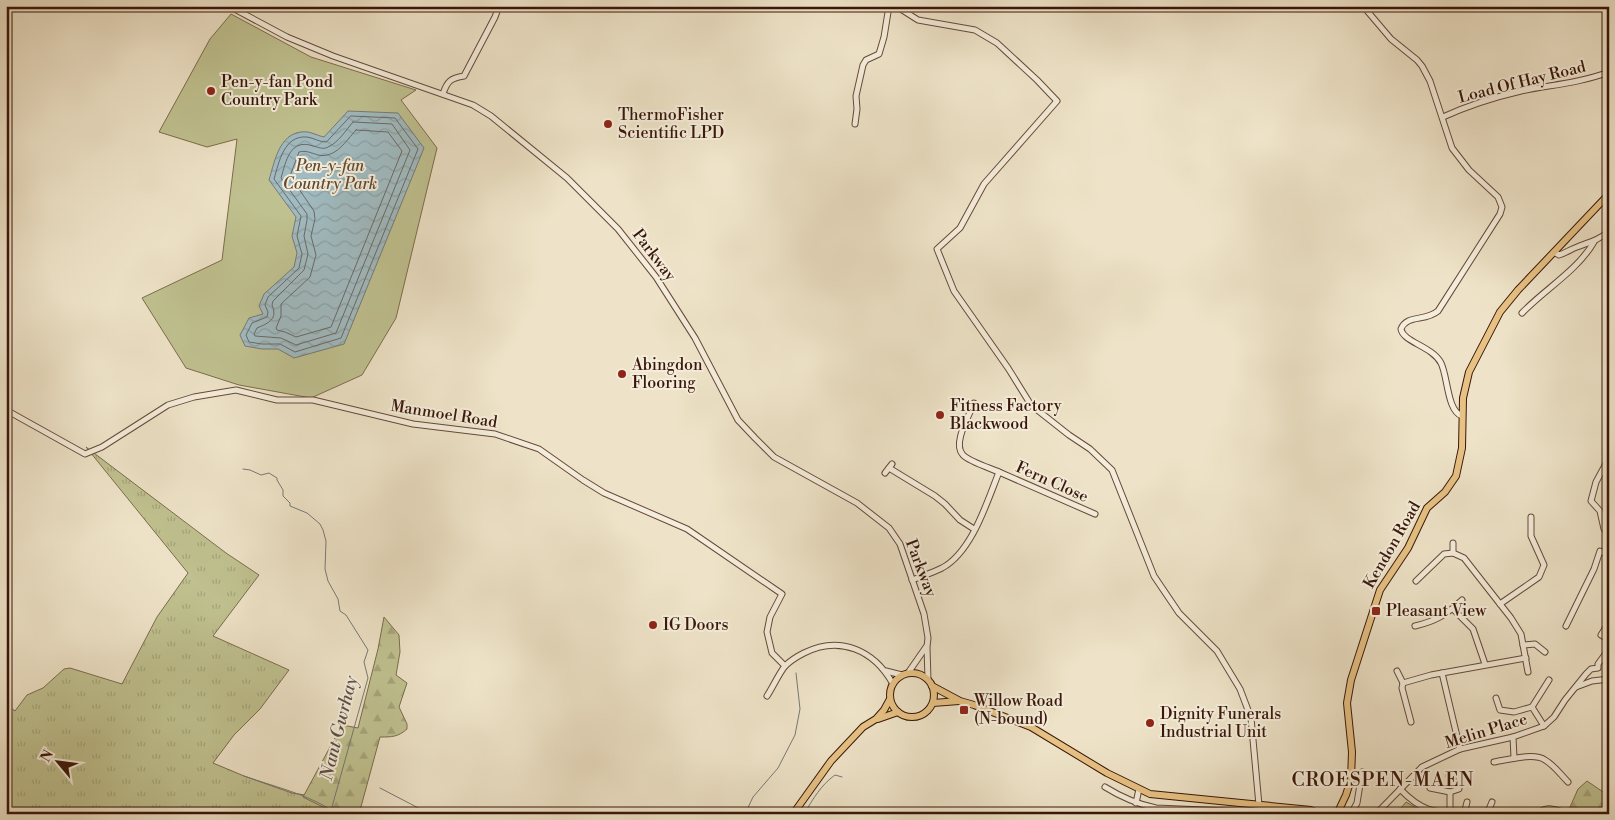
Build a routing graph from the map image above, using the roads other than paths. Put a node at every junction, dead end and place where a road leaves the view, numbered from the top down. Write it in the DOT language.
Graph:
graph roads {
  1 [pos="229,6"];
  2 [pos="499,6"];
  3 [pos="889,6"];
  4 [pos="896,6"];
  5 [pos="1363,6"];
  6 [pos="1609,72"];
  7 [pos="443,94"];
  8 [pos="1443,117"];
  9 [pos="855,124"];
  10 [pos="1609,194"];
  11 [pos="1609,231"];
  12 [pos="1594,242"];
  13 [pos="1554,252"];
  14 [pos="1522,313"];
  15 [pos="974,403"];
  16 [pos="6,410"];
  17 [pos="1462,416"];
  18 [pos="1609,458"];
  19 [pos="889,469"];
  20 [pos="1000,472"];
  21 [pos="1095,514"];
  22 [pos="1531,517"];
  23 [pos="974,529"];
  24 [pos="1609,533"];
  25 [pos="1452,543"];
  26 [pos="1453,553"];
  27 [pos="1609,555"];
  28 [pos="912,580"];
  29 [pos="1416,581"];
  30 [pos="1462,600"];
  31 [pos="1500,604"];
  32 [pos="1452,609"];
  33 [pos="1609,622"];
  34 [pos="1415,626"];
  35 [pos="1566,626"];
  36 [pos="1609,640"];
  37 [pos="1523,645"];
  38 [pos="927,647"];
  39 [pos="1609,649"];
  40 [pos="1544,652"];
  41 [pos="1526,658"];
  42 [pos="1484,664"];
  43 [pos="786,666"];
  44 [pos="1598,668"];
  45 [pos="886,671"];
  46 [pos="1397,671"];
  47 [pos="1442,672"];
  48 [pos="1528,672"];
  49 [pos="905,674"];
  50 [pos="1607,679"];
  51 [pos="928,680"];
  52 [pos="1549,680"];
  53 [pos="1403,683"];
  54 [pos="893,684"];
  55 [pos="932,686"];
  56 [pos="1576,687"];
  57 [pos="767,696"];
  58 [pos="1496,698"];
  59 [pos="890,700"];
  60 [pos="960,701"];
  61 [pos="933,703"];
  62 [pos="1532,707"];
  63 [pos="898,712"];
  64 [pos="876,719"];
  65 [pos="1411,722"];
  66 [pos="1544,726"];
  67 [pos="1513,737"];
  68 [pos="1460,749"];
  69 [pos="1514,758"];
  70 [pos="1494,762"];
  71 [pos="1362,772"];
  72 [pos="1449,776"];
  73 [pos="1568,782"];
  74 [pos="1105,787"];
  75 [pos="1430,788"];
  76 [pos="1140,789"];
  77 [pos="1400,789"];
  78 [pos="1450,792"];
  79 [pos="1467,802"];
  80 [pos="1492,802"];
  81 [pos="1136,803"];
  82 [pos="1259,805"];
  83 [pos="1563,812"];
  84 [pos="793,814"];
  85 [pos="1256,814"];
  86 [pos="1319,814"];
  87 [pos="1337,814"];
  88 [pos="1351,814"];
  89 [pos="1376,814"];
  90 [pos="1450,814"];
  91 [pos="1464,814"];
  92 [pos="1487,814"];
  93 [pos="1538,814"];
  1 -- 7 [label="street, Parkway"];
  2 -- 7 [label="street"];
  3 -- 9 [label="street"];
  4 -- 82 [label="street"];
  5 -- 8 [label="street"];
  6 -- 8 [label="street, Load Of Hay Road"];
  7 -- 28 [label="street, Parkway"];
  8 -- 17 [label="street"];
  10 -- 13 [label="main road, Kendon Road"];
  11 -- 12 [label="street"];
  12 -- 13 [label="street"];
  12 -- 14 [label="street"];
  13 -- 17 [label="main road, Kendon Road"];
  15 -- 20 [label="street, Fern Close"];
  16 -- 43 [label="street, Manmoel Road"];
  17 -- 87 [label="main road, Kendon Road"];
  18 -- 24 [label="street"];
  19 -- 23 [label="street"];
  20 -- 21 [label="street, Fern Close"];
  20 -- 23 [label="street, Fern Close"];
  22 -- 31 [label="street"];
  23 -- 28 [label="street, Fern Close"];
  25 -- 26 [label="street"];
  26 -- 29 [label="street"];
  26 -- 31 [label="street"];
  27 -- 35 [label="street"];
  28 -- 38 [label="street, Parkway"];
  30 -- 32 [label="street"];
  31 -- 37 [label="street"];
  32 -- 34 [label="street"];
  32 -- 42 [label="street"];
  33 -- 36 [label="street"];
  37 -- 40 [label="street"];
  37 -- 41 [label="street"];
  38 -- 49 [label="street"];
  38 -- 51 [label="street, Parkway"];
  39 -- 44 [label="street"];
  41 -- 42 [label="street"];
  41 -- 48 [label="street"];
  42 -- 47 [label="street"];
  43 -- 45 [label="street"];
  43 -- 57 [label="street"];
  44 -- 50 [label="street"];
  44 -- 56 [label="street, Melin Place"];
  45 -- 49 [label="street"];
  45 -- 54 [label="street"];
  46 -- 53 [label="street"];
  47 -- 53 [label="street"];
  47 -- 68 [label="street"];
  49 -- 51 [label="main road"];
  49 -- 54 [label="main road"];
  50 -- 56 [label="street"];
  51 -- 55 [label="main road"];
  52 -- 62 [label="street"];
  53 -- 65 [label="street"];
  54 -- 59 [label="main road"];
  55 -- 60 [label="main road"];
  55 -- 61 [label="main road"];
  56 -- 66 [label="street, Melin Place"];
  58 -- 62 [label="street"];
  59 -- 63 [label="main road"];
  59 -- 64 [label="main road"];
  60 -- 61 [label="main road"];
  60 -- 76 [label="main road"];
  61 -- 63 [label="main road"];
  62 -- 66 [label="street"];
  63 -- 64 [label="main road"];
  64 -- 84 [label="main road"];
  66 -- 67 [label="street, Melin Place"];
  67 -- 68 [label="street, Melin Place"];
  67 -- 69 [label="street"];
  68 -- 77 [label="street, Melin Place"];
  69 -- 70 [label="street"];
  69 -- 73 [label="street"];
  71 -- 88 [label="street"];
  72 -- 78 [label="street"];
  74 -- 81 [label="street"];
  75 -- 78 [label="street"];
  76 -- 81 [label="street"];
  76 -- 82 [label="main road"];
  77 -- 89 [label="street, Melin Place"];
  77 -- 90 [label="street"];
  78 -- 90 [label="street"];
  79 -- 91 [label="street"];
  80 -- 92 [label="street"];
  81 -- 85 [label="street"];
  82 -- 86 [label="main road"];
  83 -- 93 [label="street"];
  90 -- 91 [label="street"];
}
